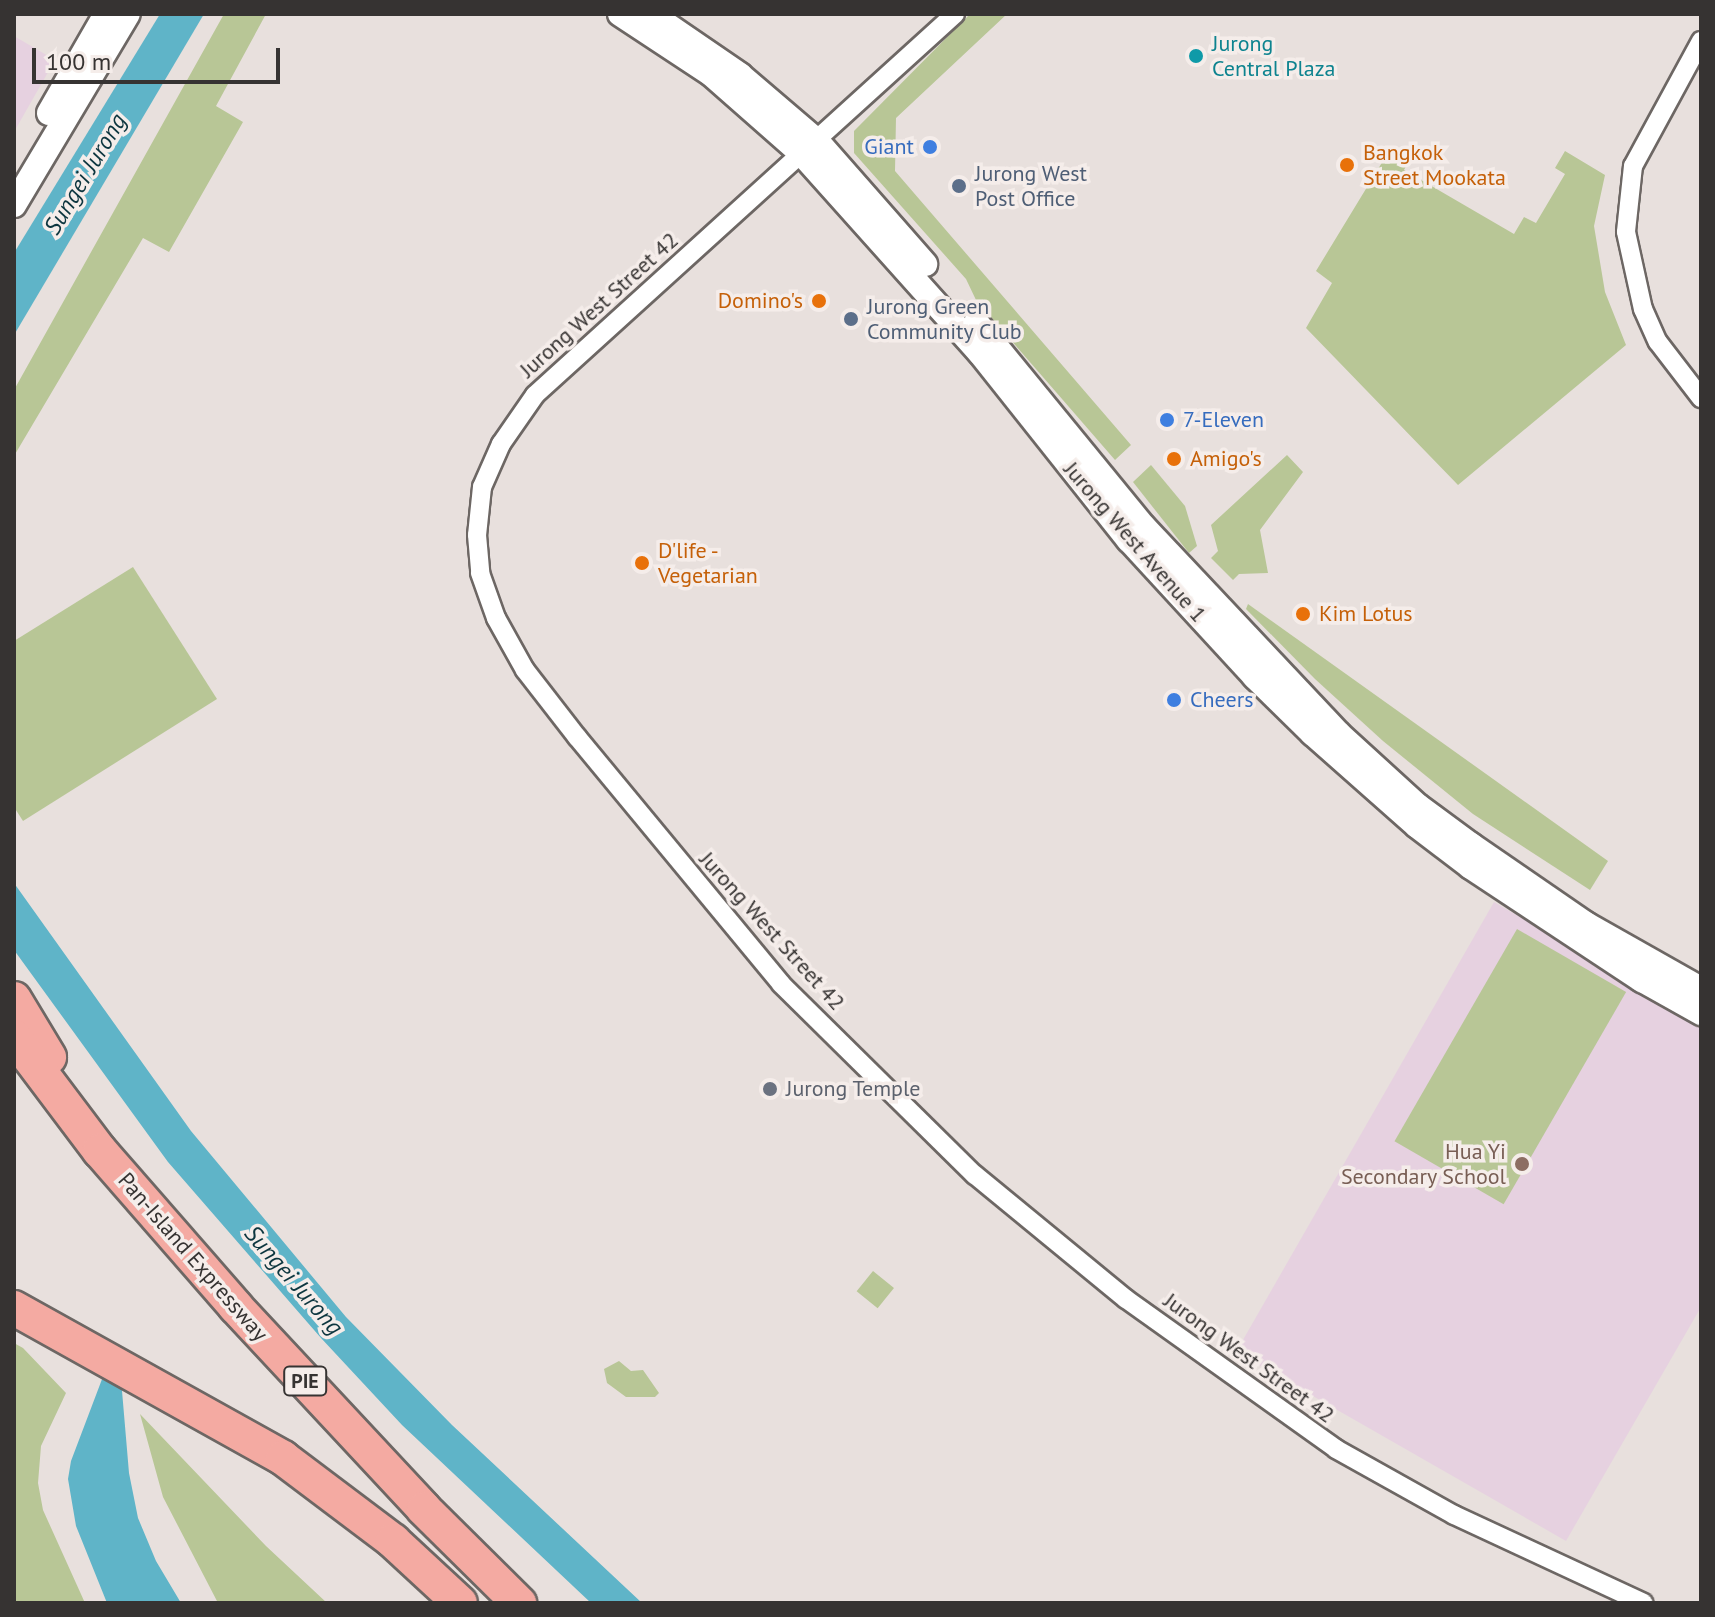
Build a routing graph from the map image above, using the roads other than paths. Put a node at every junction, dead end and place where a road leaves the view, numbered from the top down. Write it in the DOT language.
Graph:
graph roads {
  1 [pos="106,14"];
  2 [pos="128,14"];
  3 [pos="620,14"];
  4 [pos="651,14"];
  5 [pos="955,14"];
  6 [pos="1701,41"];
  7 [pos="810,148"];
  8 [pos="14,175"];
  9 [pos="14,205"];
  10 [pos="1701,398"];
  11 [pos="1701,989"];
  12 [pos="14,999"];
  13 [pos="1701,1013"];
  14 [pos="14,1037"];
  15 [pos="100,1151"];
  16 [pos="14,1308"];
  17 [pos="460,1603"];
  18 [pos="519,1603"];
  19 [pos="1644,1603"];
  1 -- 8 [label="street"];
  2 -- 9 [label="street"];
  3 -- 7 [label="street, Jurong West Avenue 1"];
  4 -- 7 [label="street, Jurong West Avenue 1"];
  5 -- 7 [label="street, Jurong West Street 42"];
  6 -- 10 [label="street"];
  7 -- 11 [label="street, Jurong West Avenue 1"];
  7 -- 13 [label="street, Jurong West Avenue 1"];
  7 -- 19 [label="street, Jurong West Street 42"];
  12 -- 15 [label="highway"];
  14 -- 15 [label="highway, Pan-Island Expressway / PIE"];
  15 -- 18 [label="highway, Pan-Island Expressway / PIE"];
  16 -- 17 [label="highway"];
}
